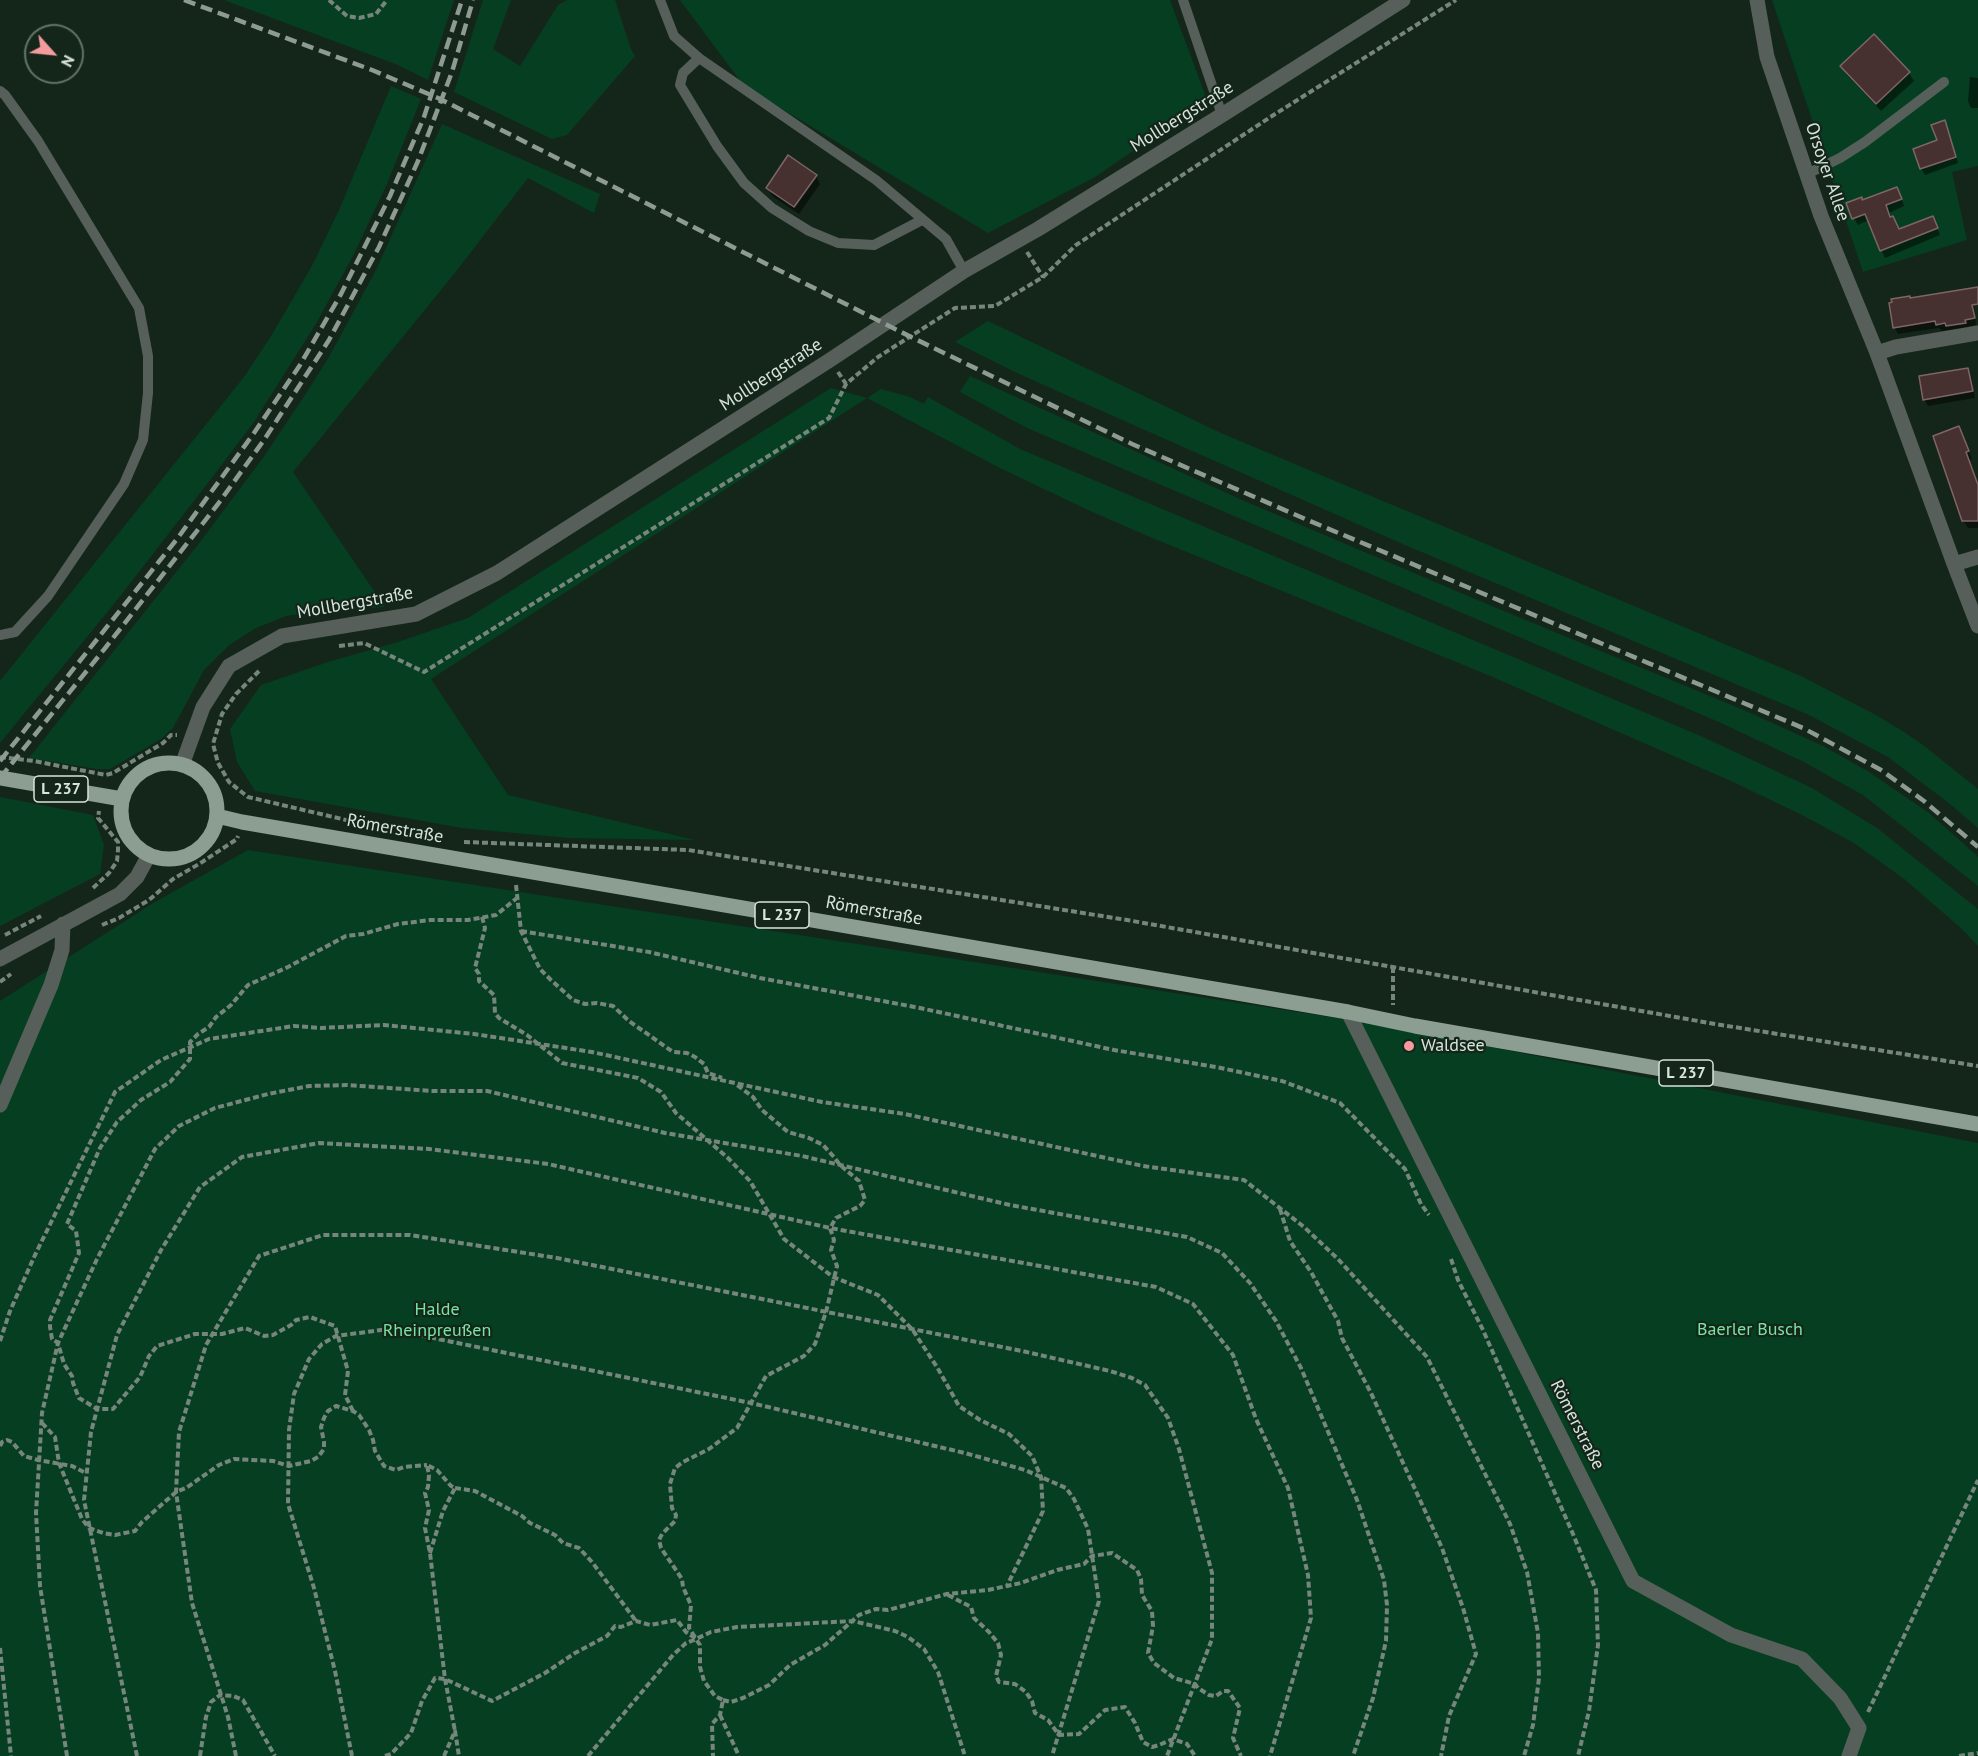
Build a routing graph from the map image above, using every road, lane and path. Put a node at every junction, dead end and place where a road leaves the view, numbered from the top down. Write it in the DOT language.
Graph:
graph roads {
  1 [pos="329,0"];
  2 [pos="336,0"];
  3 [pos="387,0"];
  4 [pos="660,0"];
  5 [pos="1184,0"];
  6 [pos="1403,0"];
  7 [pos="1456,0"];
  8 [pos="1756,0"];
  9 [pos="341,11"];
  10 [pos="699,58"];
  11 [pos="1944,82"];
  12 [pos="0,91"];
  13 [pos="1222,116"];
  14 [pos="1807,174"];
  15 [pos="922,220"];
  16 [pos="1019,240"];
  17 [pos="964,271"];
  18 [pos="1043,277"];
  19 [pos="1978,333"];
  20 [pos="1877,353"];
  21 [pos="1978,557"];
  22 [pos="1953,564"];
  23 [pos="1978,626"];
  24 [pos="0,635"];
  25 [pos="332,646"];
  26 [pos="261,669"];
  27 [pos="192,738"];
  28 [pos="213,744"];
  29 [pos="0,757"];
  30 [pos="182,765"];
  31 [pos="106,775"];
  32 [pos="0,778"];
  33 [pos="101,795"];
  34 [pos="248,797"];
  35 [pos="122,799"];
  36 [pos="217,816"];
  37 [pos="242,822"];
  38 [pos="362,824"];
  39 [pos="453,841"];
  40 [pos="149,855"];
  41 [pos="516,869"];
  42 [pos="87,892"];
  43 [pos="517,898"];
  44 [pos="482,917"];
  45 [pos="63,924"];
  46 [pos="92,928"];
  47 [pos="521,931"];
  48 [pos="0,959"];
  49 [pos="1393,967"];
  50 [pos="1348,1012"];
  51 [pos="1393,1022"];
  52 [pos="537,1044"];
  53 [pos="191,1048"];
  54 [pos="1978,1065"];
  55 [pos="734,1083"];
  56 [pos="0,1105"];
  57 [pos="1978,1124"];
  58 [pos="706,1140"];
  59 [pos="840,1165"];
  60 [pos="1280,1209"];
  61 [pos="769,1214"];
  62 [pos="1433,1221"];
  63 [pos="830,1228"];
  64 [pos="1448,1248"];
  65 [pos="833,1277"];
  66 [pos="826,1312"];
  67 [pos="912,1329"];
  68 [pos="213,1333"];
  69 [pos="336,1336"];
  70 [pos="0,1341"];
  71 [pos="58,1343"];
  72 [pos="751,1402"];
  73 [pos="97,1409"];
  74 [pos="353,1411"];
  75 [pos="42,1423"];
  76 [pos="0,1446"];
  77 [pos="38,1460"];
  78 [pos="59,1463"];
  79 [pos="426,1465"];
  80 [pos="289,1466"];
  81 [pos="87,1473"];
  82 [pos="1041,1477"];
  83 [pos="1978,1480"];
  84 [pos="455,1488"];
  85 [pos="176,1492"];
  86 [pos="89,1528"];
  87 [pos="430,1552"];
  88 [pos="1092,1556"];
  89 [pos="1007,1586"];
  90 [pos="947,1594"];
  91 [pos="853,1621"];
  92 [pos="636,1622"];
  93 [pos="695,1638"];
  94 [pos="0,1648"];
  95 [pos="445,1679"];
  96 [pos="1195,1684"];
  97 [pos="220,1695"];
  98 [pos="723,1700"];
  99 [pos="720,1715"];
  100 [pos="1859,1728"];
  101 [pos="455,1731"];
  102 [pos="1059,1735"];
  103 [pos="1173,1738"];
  104 [pos="1978,1753"];
  105 [pos="11,1756"];
  106 [pos="67,1756"];
  107 [pos="137,1756"];
  108 [pos="200,1756"];
  109 [pos="236,1756"];
  110 [pos="275,1756"];
  111 [pos="352,1756"];
  112 [pos="385,1756"];
  113 [pos="444,1756"];
  114 [pos="459,1756"];
  115 [pos="588,1756"];
  116 [pos="713,1756"];
  117 [pos="739,1756"];
  118 [pos="965,1756"];
  119 [pos="1052,1756"];
  120 [pos="1167,1756"];
  121 [pos="1195,1756"];
  122 [pos="1241,1756"];
  123 [pos="1270,1756"];
  124 [pos="1353,1756"];
  125 [pos="1441,1756"];
  126 [pos="1524,1756"];
  127 [pos="1578,1756"];
  128 [pos="1849,1756"];
  129 [pos="1959,1756"];
  1 -- 9 [label="path"];
  2 -- 9 [label="path"];
  3 -- 9 [label="path"];
  4 -- 10 [label="lane"];
  5 -- 13 [label="lane"];
  6 -- 13 [label="street, Mollbergstraße"];
  7 -- 18 [label="path"];
  8 -- 14 [label="street, Orsoyer Allee"];
  10 -- 15 [label="lane"];
  10 -- 15 [label="lane"];
  11 -- 14 [label="lane"];
  12 -- 24 [label="lane"];
  13 -- 16 [label="street, Mollbergstraße"];
  14 -- 20 [label="street, Orsoyer Allee"];
  15 -- 17 [label="lane"];
  16 -- 17 [label="street, Mollbergstraße"];
  16 -- 18 [label="path"];
  17 -- 27 [label="street, Mollbergstraße"];
  18 -- 25 [label="path"];
  19 -- 20 [label="street"];
  20 -- 22 [label="street, Orsoyer Allee"];
  21 -- 22 [label="street"];
  22 -- 23 [label="street, Orsoyer Allee"];
  26 -- 28 [label="path"];
  27 -- 28 [label="path"];
  27 -- 30 [label="street, Mollbergstraße"];
  27 -- 31 [label="path"];
  28 -- 34 [label="path"];
  29 -- 31 [label="path"];
  30 -- 35 [label="main road"];
  30 -- 36 [label="main road"];
  31 -- 33 [label="path"];
  32 -- 33 [label="main road, L 237"];
  33 -- 35 [label="main road, L 237"];
  33 -- 42 [label="path"];
  34 -- 37 [label="path"];
  34 -- 38 [label="path"];
  35 -- 40 [label="main road"];
  36 -- 37 [label="main road, Römerstraße / L 237"];
  36 -- 40 [label="main road"];
  37 -- 41 [label="main road, Römerstraße / L 237"];
  37 -- 46 [label="path"];
  39 -- 49 [label="path"];
  40 -- 45 [label="street"];
  41 -- 43 [label="path"];
  41 -- 50 [label="main road, Römerstraße / L 237"];
  43 -- 44 [label="path"];
  43 -- 47 [label="path"];
  44 -- 52 [label="path"];
  44 -- 53 [label="path"];
  45 -- 48 [label="street"];
  45 -- 56 [label="street"];
  47 -- 55 [label="path"];
  47 -- 62 [label="path"];
  49 -- 51 [label="path"];
  49 -- 54 [label="path"];
  50 -- 51 [label="main road, Römerstraße / L 237"];
  50 -- 100 [label="street, Römerstraße"];
  51 -- 57 [label="main road, Römerstraße / L 237"];
  52 -- 53 [label="path"];
  52 -- 55 [label="path"];
  52 -- 58 [label="path"];
  53 -- 70 [label="path"];
  53 -- 71 [label="path"];
  55 -- 59 [label="path"];
  55 -- 60 [label="path"];
  58 -- 59 [label="path"];
  58 -- 61 [label="path"];
  58 -- 71 [label="path"];
  59 -- 63 [label="path"];
  59 -- 124 [label="path"];
  60 -- 125 [label="path"];
  60 -- 126 [label="path"];
  61 -- 63 [label="path"];
  61 -- 65 [label="path"];
  61 -- 73 [label="path"];
  63 -- 65 [label="path"];
  63 -- 123 [label="path"];
  64 -- 127 [label="path"];
  65 -- 66 [label="path"];
  65 -- 67 [label="path"];
  66 -- 67 [label="path"];
  66 -- 68 [label="path"];
  66 -- 72 [label="path"];
  67 -- 82 [label="path"];
  67 -- 96 [label="path"];
  68 -- 69 [label="path"];
  68 -- 73 [label="path"];
  68 -- 85 [label="path"];
  69 -- 72 [label="path"];
  69 -- 74 [label="path"];
  69 -- 80 [label="path"];
  71 -- 73 [label="path"];
  71 -- 75 [label="path"];
  72 -- 82 [label="path"];
  72 -- 93 [label="path"];
  73 -- 81 [label="path"];
  74 -- 79 [label="path"];
  74 -- 80 [label="path"];
  75 -- 77 [label="path"];
  75 -- 78 [label="path"];
  76 -- 77 [label="path"];
  77 -- 78 [label="path"];
  77 -- 106 [label="path"];
  78 -- 81 [label="path"];
  78 -- 86 [label="path"];
  79 -- 84 [label="path"];
  79 -- 87 [label="path"];
  80 -- 85 [label="path"];
  80 -- 111 [label="path"];
  81 -- 86 [label="path"];
  82 -- 88 [label="path"];
  82 -- 89 [label="path"];
  83 -- 100 [label="path"];
  84 -- 87 [label="path"];
  84 -- 92 [label="path"];
  85 -- 86 [label="path"];
  85 -- 97 [label="path"];
  86 -- 107 [label="path"];
  87 -- 95 [label="path"];
  88 -- 89 [label="path"];
  88 -- 96 [label="path"];
  88 -- 102 [label="path"];
  89 -- 90 [label="path"];
  90 -- 91 [label="path"];
  90 -- 102 [label="path"];
  91 -- 93 [label="path"];
  91 -- 98 [label="path"];
  91 -- 118 [label="path"];
  92 -- 93 [label="path"];
  92 -- 95 [label="path"];
  93 -- 98 [label="path"];
  93 -- 115 [label="path"];
  94 -- 105 [label="path"];
  95 -- 101 [label="path"];
  95 -- 112 [label="path"];
  96 -- 103 [label="path"];
  96 -- 122 [label="path"];
  97 -- 108 [label="path"];
  97 -- 109 [label="path"];
  97 -- 110 [label="path"];
  98 -- 99 [label="path"];
  99 -- 116 [label="path"];
  99 -- 117 [label="path"];
  100 -- 128 [label="street"];
  101 -- 113 [label="path"];
  101 -- 114 [label="path"];
  102 -- 103 [label="path"];
  102 -- 119 [label="path"];
  103 -- 120 [label="path"];
  103 -- 121 [label="path"];
  104 -- 129 [label="path"];
}
